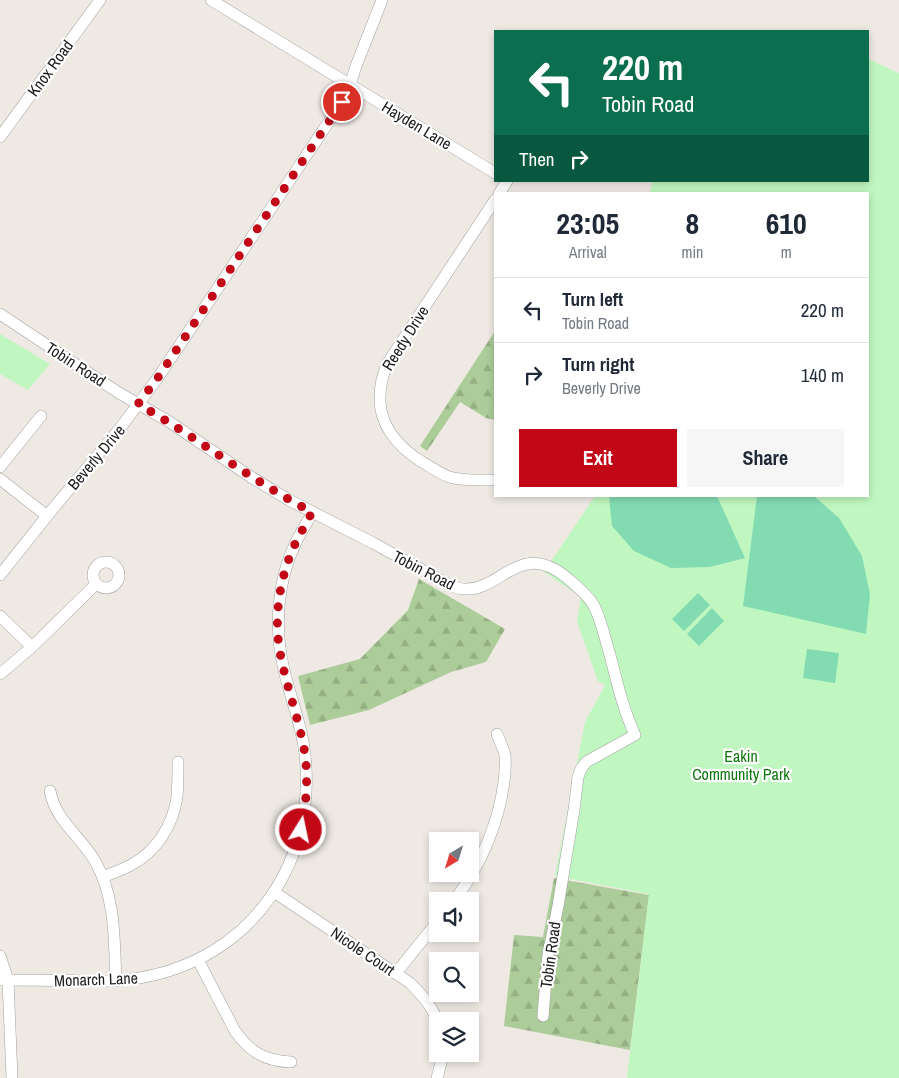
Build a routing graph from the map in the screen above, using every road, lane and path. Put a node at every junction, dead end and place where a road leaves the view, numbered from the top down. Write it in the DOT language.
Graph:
graph roads {
  1 [pos="100,0"];
  2 [pos="211,0"];
  3 [pos="382,0"];
  4 [pos="350,85"];
  5 [pos="0,137"];
  6 [pos="494,172"];
  7 [pos="494,202"];
  8 [pos="0,314"];
  9 [pos="138,404"];
  10 [pos="41,416"];
  11 [pos="0,467"];
  12 [pos="0,479"];
  13 [pos="494,480"];
  14 [pos="312,512"];
  15 [pos="47,516"];
  16 [pos="0,575"];
  17 [pos="96,584"];
  18 [pos="0,616"];
  19 [pos="32,647"];
  20 [pos="0,674"];
  21 [pos="497,734"];
  22 [pos="178,762"];
  23 [pos="50,791"];
  24 [pos="103,877"];
  25 [pos="274,892"];
  26 [pos="461,892"];
  27 [pos="429,932"];
  28 [pos="0,956"];
  29 [pos="198,960"];
  30 [pos="396,973"];
  31 [pos="4,980"];
  32 [pos="116,981"];
  33 [pos="433,1012"];
  34 [pos="543,1016"];
  35 [pos="292,1062"];
  36 [pos="441,1062"];
  37 [pos="12,1078"];
  38 [pos="437,1078"];
  1 -- 5 [label="street, Knox Road"];
  2 -- 4 [label="street, Hayden Lane"];
  3 -- 4 [label="street, Beverly Drive"];
  4 -- 6 [label="street, Hayden Lane"];
  4 -- 9 [label="street, Beverly Drive"];
  7 -- 13 [label="street, Reedy Drive"];
  8 -- 9 [label="street, Tobin Road"];
  9 -- 14 [label="street, Tobin Road"];
  9 -- 15 [label="street, Beverly Drive"];
  10 -- 11 [label="street"];
  12 -- 15 [label="street"];
  14 -- 25 [label="street, Monarch Lane"];
  14 -- 34 [label="street, Tobin Road"];
  15 -- 16 [label="street, Beverly Drive"];
  17 -- 19 [label="street"];
  18 -- 19 [label="street"];
  19 -- 20 [label="street"];
  21 -- 26 [label="street"];
  22 -- 24 [label="street"];
  23 -- 24 [label="street"];
  24 -- 32 [label="street"];
  25 -- 29 [label="street, Monarch Lane"];
  25 -- 30 [label="street, Nicole Court"];
  27 -- 30 [label="street"];
  28 -- 31 [label="street"];
  29 -- 32 [label="street, Monarch Lane"];
  29 -- 35 [label="street"];
  30 -- 33 [label="street, Nicole Court"];
  31 -- 32 [label="street, Monarch Lane"];
  31 -- 37 [label="street"];
  36 -- 38 [label="street"];
}
